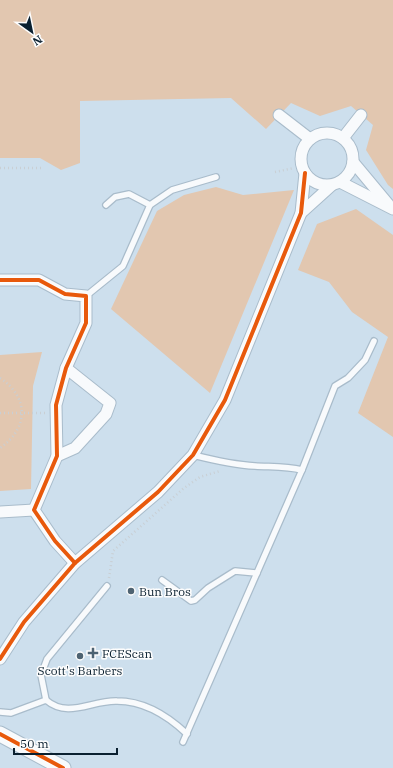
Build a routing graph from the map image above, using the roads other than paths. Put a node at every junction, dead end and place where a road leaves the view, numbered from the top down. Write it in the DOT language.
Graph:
graph roads {
  1 [pos="279,115"];
  2 [pos="361,115"];
  3 [pos="343,138"];
  4 [pos="310,139"];
  5 [pos="353,162"];
  6 [pos="303,170"];
  7 [pos="216,177"];
  8 [pos="336,184"];
  9 [pos="106,205"];
  10 [pos="150,206"];
  11 [pos="392,208"];
  12 [pos="302,213"];
  13 [pos="0,280"];
  14 [pos="86,296"];
  15 [pos="374,341"];
  16 [pos="66,368"];
  17 [pos="193,455"];
  18 [pos="57,456"];
  19 [pos="302,470"];
  20 [pos="34,510"];
  21 [pos="0,512"];
  22 [pos="75,563"];
  23 [pos="257,573"];
  24 [pos="162,580"];
  25 [pos="107,586"];
  26 [pos="0,659"];
  27 [pos="46,700"];
  28 [pos="0,712"];
  29 [pos="0,734"];
  30 [pos="187,734"];
  31 [pos="184,742"];
  32 [pos="63,768"];
  1 -- 4 [label="street"];
  2 -- 3 [label="street"];
  3 -- 4 [label="street"];
  3 -- 5 [label="street"];
  4 -- 6 [label="street"];
  5 -- 8 [label="street"];
  5 -- 11 [label="street"];
  6 -- 8 [label="street"];
  6 -- 12 [label="street"];
  7 -- 10 [label="lane"];
  8 -- 11 [label="street"];
  8 -- 12 [label="street"];
  9 -- 10 [label="lane"];
  10 -- 14 [label="lane"];
  12 -- 17 [label="street"];
  13 -- 14 [label="street"];
  14 -- 16 [label="street"];
  15 -- 19 [label="lane"];
  16 -- 18 [label="street"];
  16 -- 18 [label="street"];
  17 -- 19 [label="lane"];
  17 -- 22 [label="street"];
  18 -- 20 [label="street"];
  19 -- 23 [label="lane"];
  20 -- 21 [label="street"];
  20 -- 22 [label="street"];
  22 -- 26 [label="street"];
  23 -- 24 [label="lane"];
  23 -- 30 [label="lane"];
  25 -- 27 [label="lane"];
  27 -- 28 [label="lane"];
  27 -- 30 [label="lane"];
  29 -- 32 [label="street"];
  30 -- 31 [label="lane"];
}
